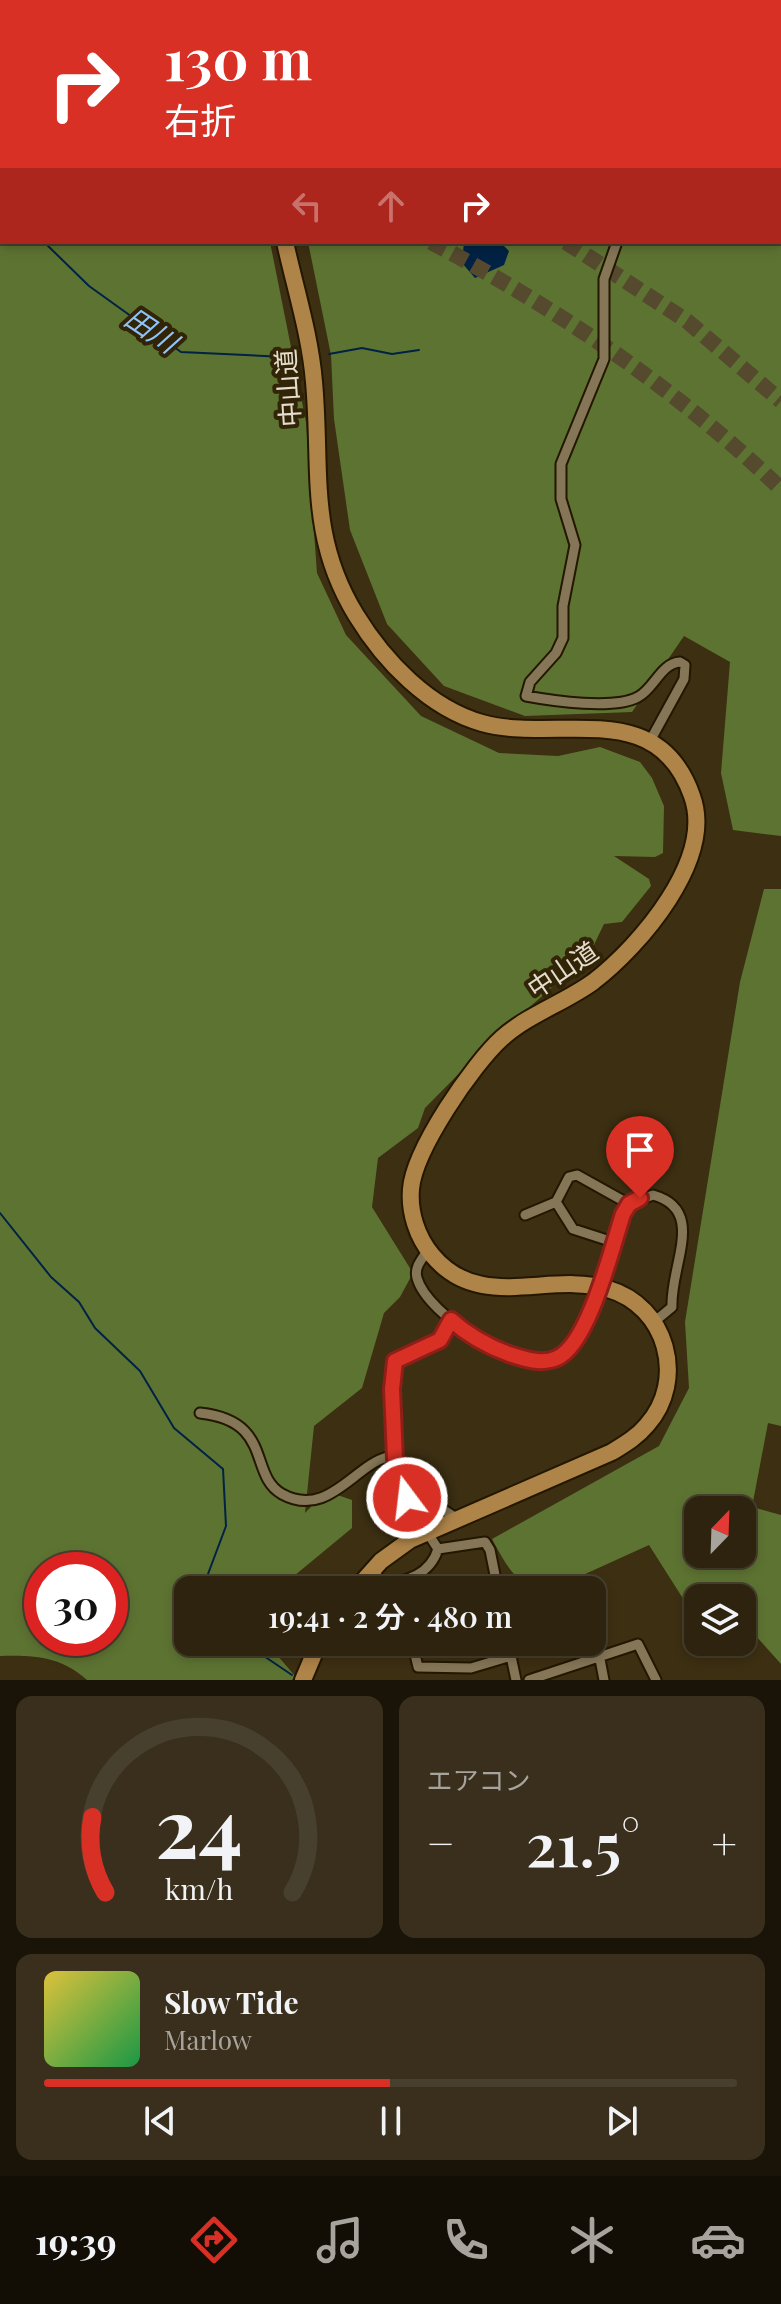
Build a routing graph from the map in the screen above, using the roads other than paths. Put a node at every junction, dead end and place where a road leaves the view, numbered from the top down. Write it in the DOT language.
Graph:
graph roads {
  1 [pos="285,244"];
  2 [pos="616,244"];
  3 [pos="650,741"];
  4 [pos="556,1202"];
  5 [pos="629,1204"];
  6 [pos="525,1215"];
  7 [pos="613,1242"];
  8 [pos="428,1250"];
  9 [pos="451,1320"];
  10 [pos="654,1322"];
  11 [pos="200,1413"];
  12 [pos="395,1459"];
  13 [pos="456,1518"];
  14 [pos="427,1532"];
  15 [pos="438,1549"];
  16 [pos="374,1571"];
  17 [pos="369,1576"];
  18 [pos="495,1576"];
  19 [pos="606,1652"];
  20 [pos="313,1656"];
  21 [pos="415,1656"];
  22 [pos="511,1656"];
  23 [pos="594,1656"];
  24 [pos="599,1656"];
  25 [pos="303,1680"];
  26 [pos="516,1680"];
  27 [pos="529,1680"];
  28 [pos="604,1680"];
  29 [pos="656,1680"];
  1 -- 3 [label="highway, 中山道"];
  2 -- 3 [label="street"];
  3 -- 8 [label="highway, 中山道"];
  4 -- 5 [label="street"];
  4 -- 6 [label="street"];
  4 -- 7 [label="street"];
  5 -- 7 [label="street"];
  5 -- 10 [label="street"];
  7 -- 9 [label="street, bridge"];
  8 -- 9 [label="street"];
  8 -- 10 [label="highway, 中山道"];
  9 -- 12 [label="street"];
  10 -- 13 [label="highway"];
  11 -- 12 [label="street"];
  12 -- 13 [label="street"];
  13 -- 14 [label="highway"];
  14 -- 15 [label="street"];
  14 -- 16 [label="highway"];
  15 -- 16 [label="street"];
  15 -- 18 [label="street"];
  16 -- 17 [label="highway"];
  19 -- 29 [label="street"];
  20 -- 25 [label="highway"];
  21 -- 22 [label="street"];
  22 -- 26 [label="street"];
  23 -- 27 [label="street"];
  24 -- 28 [label="street"];
}
